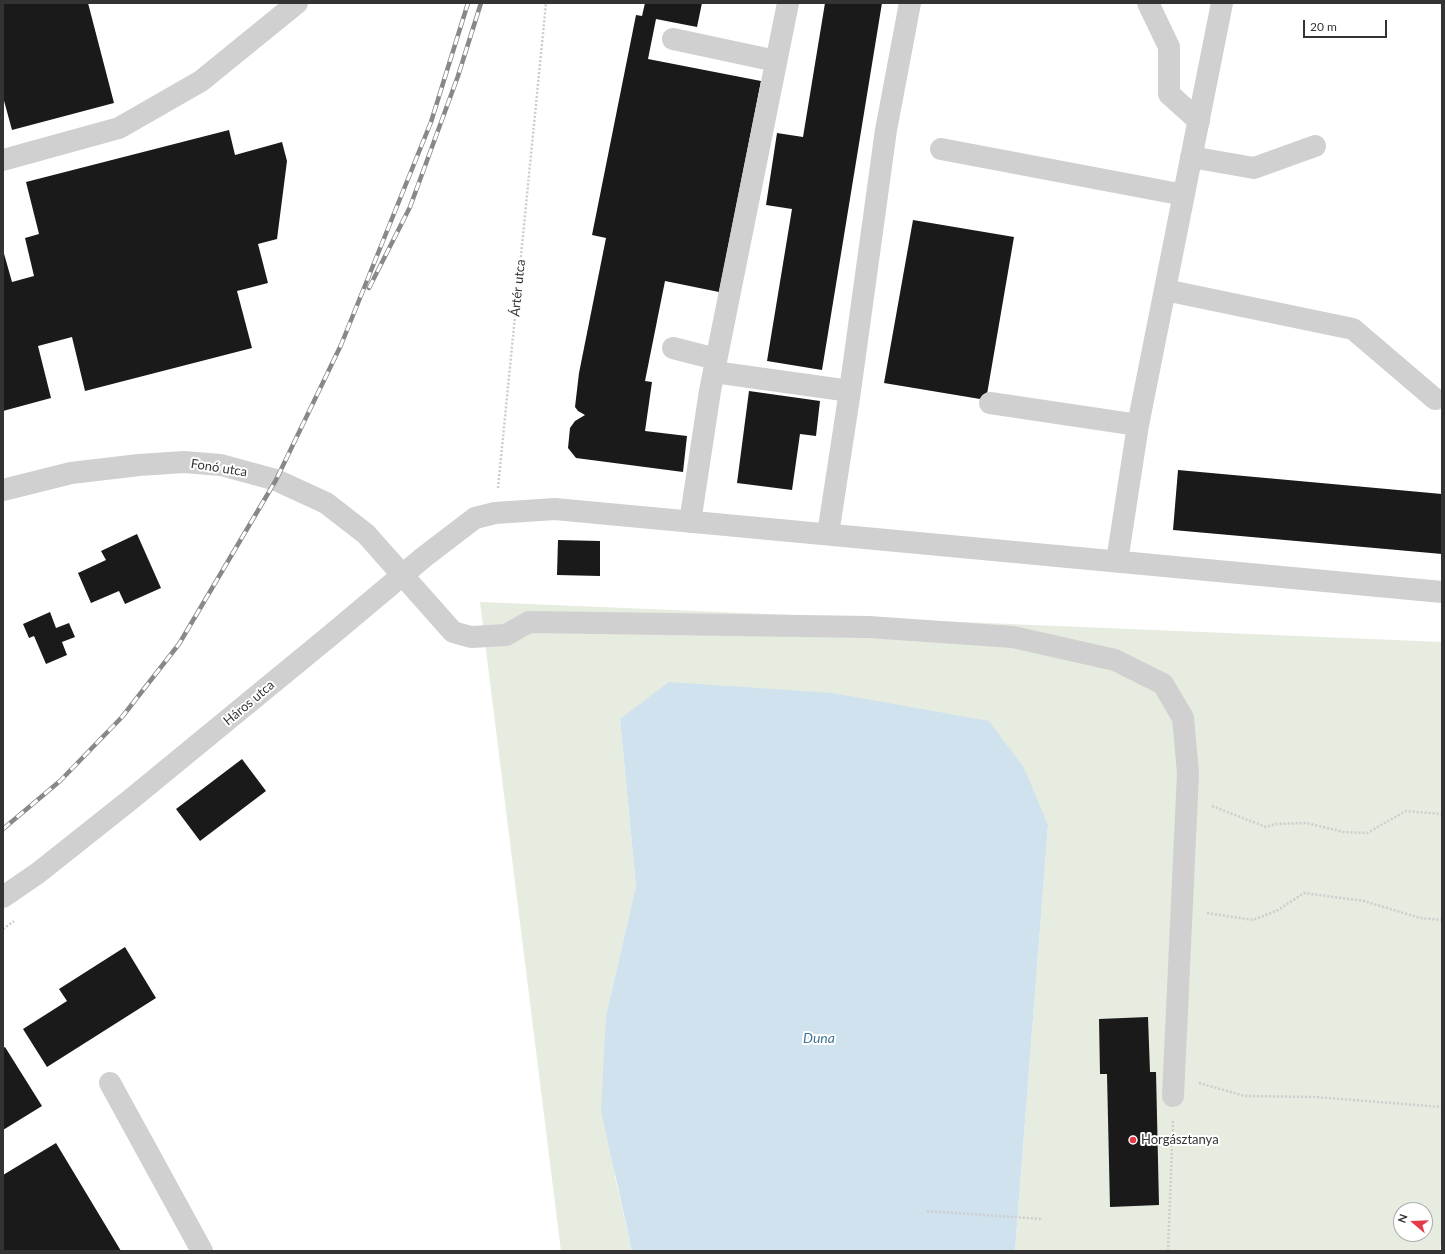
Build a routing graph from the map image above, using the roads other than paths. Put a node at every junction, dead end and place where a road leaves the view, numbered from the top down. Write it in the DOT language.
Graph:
graph roads {
  1 [pos="297,3"];
  2 [pos="788,3"];
  3 [pos="910,3"];
  4 [pos="1148,3"];
  5 [pos="1222,3"];
  6 [pos="673,39"];
  7 [pos="776,61"];
  8 [pos="1198,121"];
  9 [pos="1316,146"];
  10 [pos="941,149"];
  11 [pos="1191,157"];
  12 [pos="3,160"];
  13 [pos="1184,195"];
  14 [pos="1165,290"];
  15 [pos="673,348"];
  16 [pos="715,365"];
  17 [pos="850,391"];
  18 [pos="1436,399"];
  19 [pos="990,403"];
  20 [pos="1138,425"];
  21 [pos="3,490"];
  22 [pos="690,522"];
  23 [pos="828,534"];
  24 [pos="1117,561"];
  25 [pos="402,576"];
  26 [pos="1442,592"];
  27 [pos="3,897"];
  28 [pos="110,1083"];
  29 [pos="1174,1086"];
  30 [pos="202,1251"];
  1 -- 12 [label="street"];
  2 -- 7 [label="street"];
  3 -- 17 [label="street"];
  4 -- 8 [label="street"];
  5 -- 8 [label="street"];
  6 -- 7 [label="street"];
  7 -- 16 [label="street"];
  8 -- 11 [label="street"];
  9 -- 11 [label="street"];
  10 -- 13 [label="street"];
  11 -- 13 [label="street"];
  13 -- 14 [label="street"];
  14 -- 18 [label="street"];
  14 -- 20 [label="street"];
  15 -- 16 [label="street"];
  16 -- 17 [label="street"];
  16 -- 22 [label="street"];
  17 -- 23 [label="street"];
  19 -- 20 [label="street"];
  20 -- 24 [label="street"];
  21 -- 25 [label="street, Fonó utca"];
  22 -- 23 [label="street"];
  22 -- 25 [label="street, Háros utca"];
  23 -- 24 [label="street"];
  24 -- 26 [label="street"];
  25 -- 27 [label="street, Háros utca"];
  25 -- 29 [label="street, Fonó utca"];
  28 -- 30 [label="street"];
}
